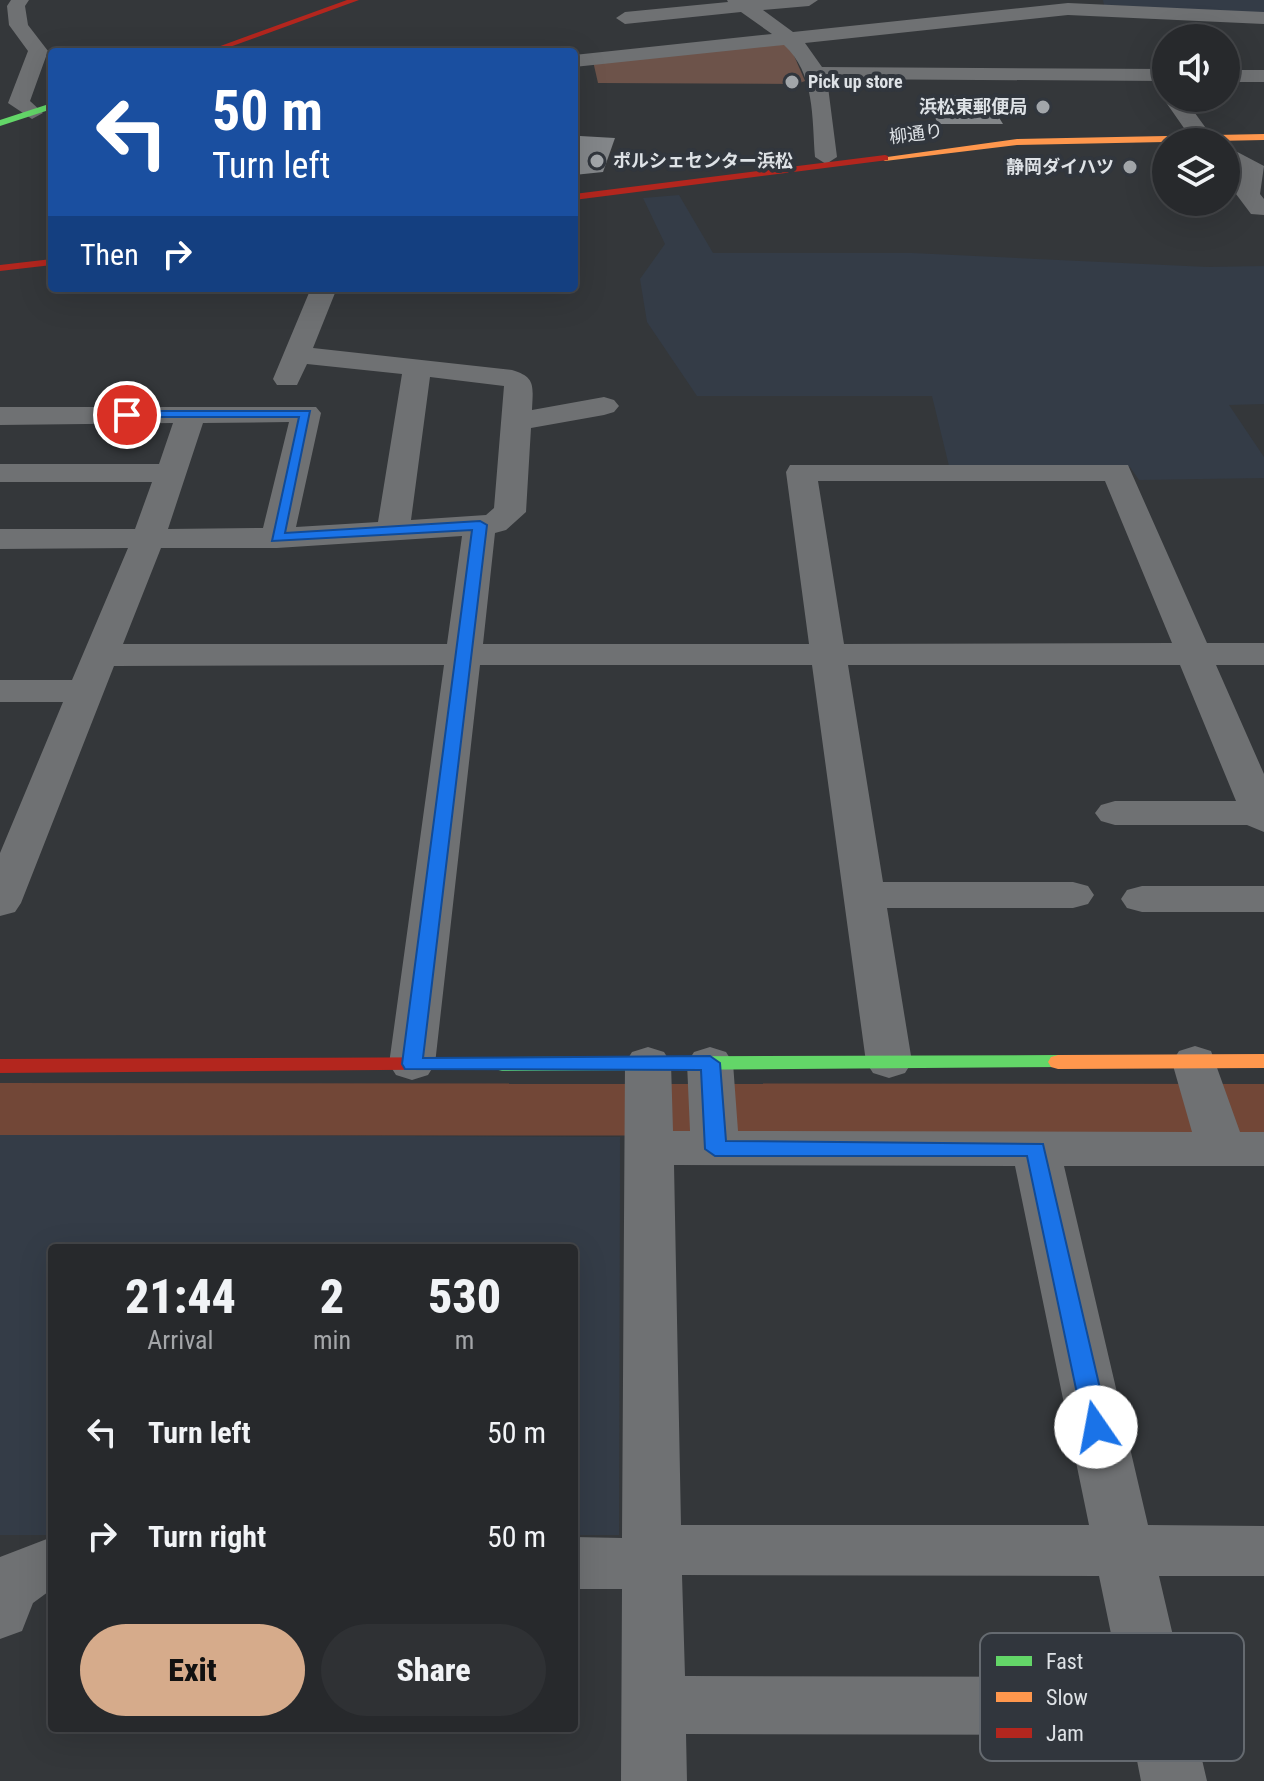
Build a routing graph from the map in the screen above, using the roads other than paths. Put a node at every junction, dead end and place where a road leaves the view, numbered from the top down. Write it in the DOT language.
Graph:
graph roads {
  1 [pos="20,0"];
  2 [pos="355,0"];
  3 [pos="809,0"];
  4 [pos="740,3"];
  5 [pos="1059,5"];
  6 [pos="625,18"];
  7 [pos="1264,18"];
  8 [pos="1108,30"];
  9 [pos="793,39"];
  10 [pos="219,48"];
  11 [pos="578,61"];
  12 [pos="816,73"];
  13 [pos="1152,75"];
  14 [pos="1240,76"];
  15 [pos="1264,76"];
  16 [pos="0,112"];
  17 [pos="45,112"];
  18 [pos="0,123"];
  19 [pos="1264,130"];
  20 [pos="1240,133"];
  21 [pos="1152,136"];
  22 [pos="1240,137"];
  23 [pos="1264,137"];
  24 [pos="1152,138"];
  25 [pos="826,157"];
  26 [pos="1240,160"];
  27 [pos="578,187"];
  28 [pos="578,197"];
  29 [pos="1259,209"];
  30 [pos="48,252"];
  31 [pos="0,258"];
  32 [pos="48,262"];
  33 [pos="0,268"];
  34 [pos="322,292"];
  35 [pos="297,355"];
  36 [pos="417,367"];
  37 [pos="604,406"];
  38 [pos="191,414"];
  39 [pos="273,414"];
  40 [pos="0,416"];
  41 [pos="518,421"];
  42 [pos="0,473"];
  43 [pos="170,473"];
  44 [pos="480,525"];
  45 [pos="393,531"];
  46 [pos="277,538"];
  47 [pos="0,539"];
  48 [pos="148,539"];
  49 [pos="828,654"];
  50 [pos="1194,654"];
  51 [pos="1264,654"];
  52 [pos="100,655"];
  53 [pos="463,655"];
  54 [pos="0,691"];
  55 [pos="86,691"];
  56 [pos="1115,813"];
  57 [pos="1262,816"];
  58 [pos="865,895"];
  59 [pos="1073,895"];
  60 [pos="1142,899"];
  61 [pos="1264,899"];
  62 [pos="0,903"];
  63 [pos="1264,1061"];
  64 [pos="889,1062"];
  65 [pos="412,1064"];
  66 [pos="0,1066"];
  67 [pos="649,1108"];
  68 [pos="714,1109"];
  69 [pos="1220,1118"];
  70 [pos="1036,1149"];
  71 [pos="1123,1551"];
  72 [pos="1264,1551"];
  73 [pos="652,1557"];
  74 [pos="578,1563"];
  75 [pos="48,1564"];
  76 [pos="0,1612"];
  77 [pos="1141,1633"];
  78 [pos="653,1705"];
  79 [pos="980,1706"];
  80 [pos="1169,1761"];
  81 [pos="654,1781"];
  82 [pos="1174,1781"];
  1 -- 17 [label="street"];
  2 -- 10 [label="main road"];
  3 -- 4 [label="street"];
  4 -- 6 [label="street"];
  4 -- 9 [label="street"];
  5 -- 7 [label="street"];
  5 -- 8 [label="street"];
  5 -- 9 [label="street"];
  9 -- 11 [label="street"];
  9 -- 12 [label="street"];
  12 -- 13 [label="street"];
  12 -- 25 [label="street"];
  14 -- 15 [label="street"];
  16 -- 17 [label="street"];
  17 -- 18 [label="main road"];
  19 -- 20 [label="main road, 柳通り"];
  21 -- 25 [label="main road, 柳通り"];
  22 -- 23 [label="main road, 柳通り"];
  24 -- 28 [label="main road, 柳通り"];
  25 -- 27 [label="main road, 柳通り"];
  26 -- 29 [label="street"];
  30 -- 31 [label="main road"];
  32 -- 33 [label="main road"];
  34 -- 35 [label="street"];
  35 -- 36 [label="street"];
  35 -- 39 [label="street"];
  36 -- 41 [label="street"];
  36 -- 45 [label="street"];
  37 -- 41 [label="street"];
  38 -- 39 [label="street"];
  38 -- 40 [label="street"];
  38 -- 43 [label="street"];
  39 -- 46 [label="street"];
  41 -- 44 [label="street"];
  42 -- 43 [label="street"];
  43 -- 48 [label="street"];
  44 -- 45 [label="street"];
  44 -- 53 [label="street"];
  45 -- 46 [label="street"];
  46 -- 48 [label="street"];
  47 -- 48 [label="street"];
  48 -- 52 [label="street"];
  49 -- 50 [label="street"];
  49 -- 50 [label="street"];
  49 -- 53 [label="street"];
  49 -- 58 [label="street"];
  50 -- 51 [label="street"];
  50 -- 57 [label="street"];
  52 -- 53 [label="street"];
  52 -- 55 [label="street"];
  53 -- 65 [label="street"];
  54 -- 55 [label="street"];
  55 -- 62 [label="street"];
  56 -- 57 [label="street"];
  58 -- 59 [label="street"];
  58 -- 64 [label="street"];
  60 -- 61 [label="street"];
  63 -- 69 [label="main road"];
  64 -- 68 [label="main road"];
  64 -- 69 [label="main road"];
  65 -- 66 [label="main road"];
  65 -- 67 [label="main road"];
  67 -- 68 [label="street"];
  67 -- 68 [label="main road"];
  67 -- 73 [label="street"];
  68 -- 70 [label="street"];
  69 -- 70 [label="street"];
  70 -- 71 [label="street"];
  71 -- 72 [label="street"];
  71 -- 73 [label="street"];
  71 -- 77 [label="street"];
  73 -- 74 [label="street"];
  73 -- 78 [label="street"];
  75 -- 76 [label="street"];
  78 -- 79 [label="street"];
  78 -- 81 [label="street"];
  80 -- 82 [label="street"];
}
